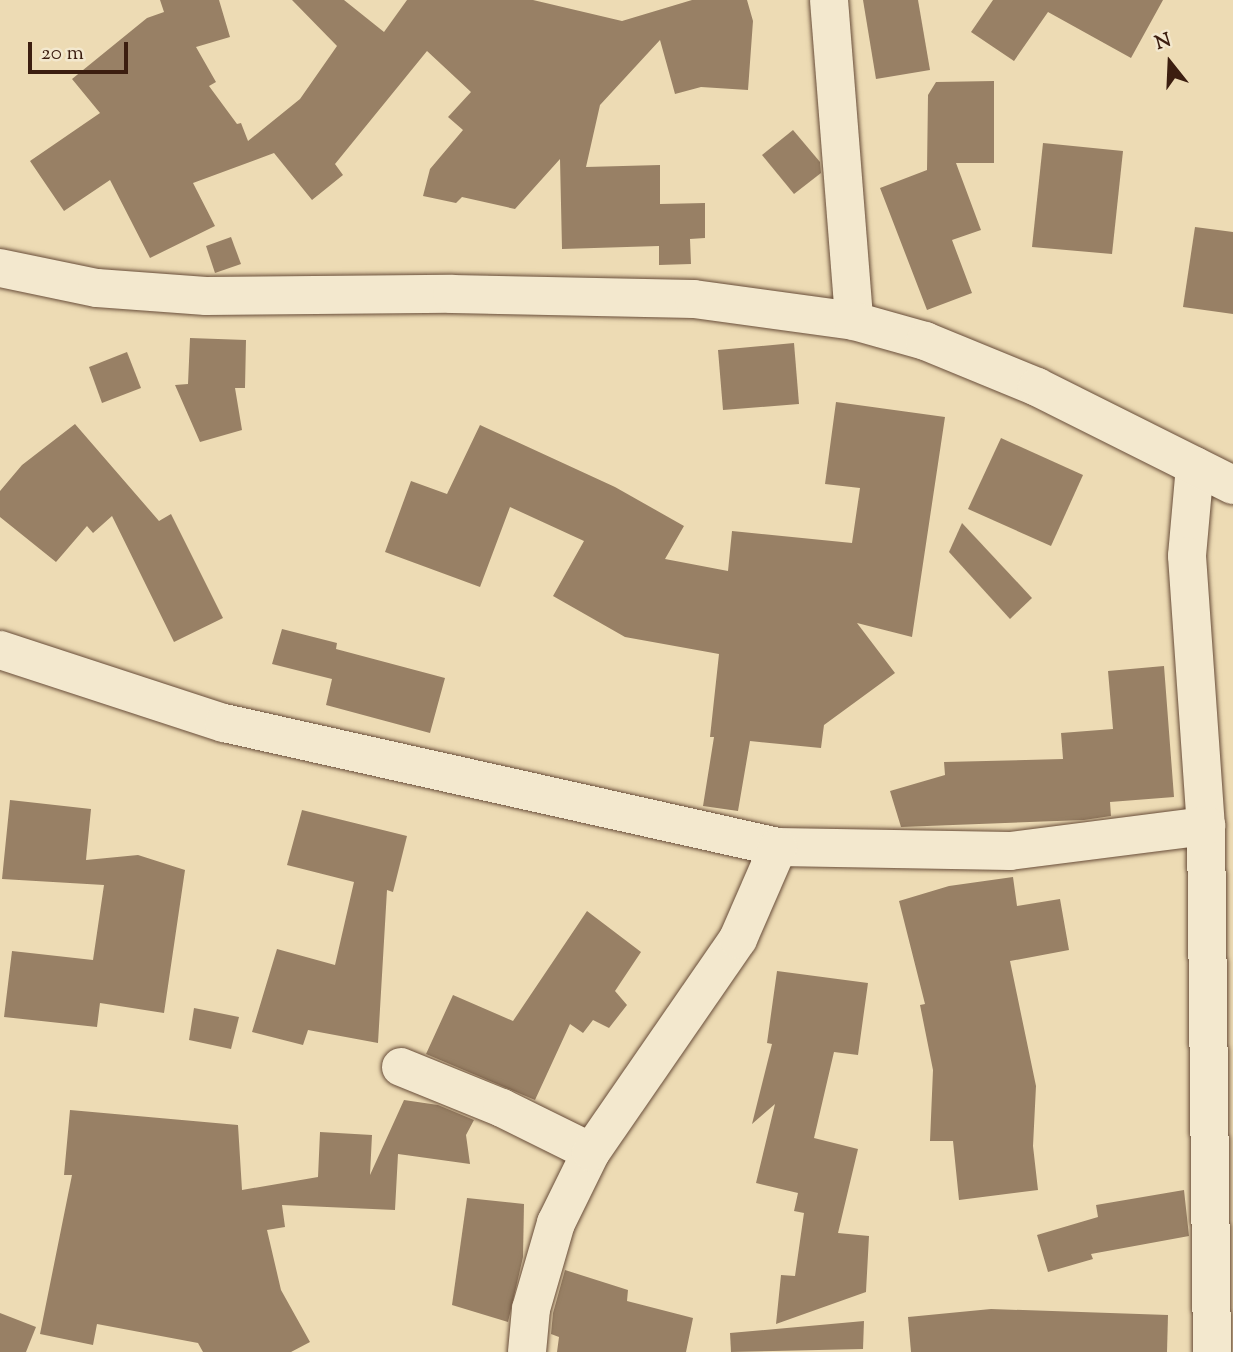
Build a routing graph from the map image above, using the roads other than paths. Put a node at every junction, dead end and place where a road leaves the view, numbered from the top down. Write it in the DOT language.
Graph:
graph roads {
  1 [pos="829,0"];
  2 [pos="0,268"];
  3 [pos="854,321"];
  4 [pos="1195,466"];
  5 [pos="1233,485"];
  6 [pos="0,650"];
  7 [pos="1206,827"];
  8 [pos="778,847"];
  9 [pos="401,1067"];
  10 [pos="591,1152"];
  11 [pos="527,1352"];
  12 [pos="1212,1352"];
  1 -- 3 [label="street"];
  2 -- 3 [label="street"];
  3 -- 4 [label="street"];
  4 -- 5 [label="street"];
  4 -- 7 [label="street"];
  6 -- 8 [label="street"];
  7 -- 8 [label="street"];
  7 -- 12 [label="street"];
  8 -- 10 [label="street"];
  9 -- 10 [label="street"];
  10 -- 11 [label="street"];
}
